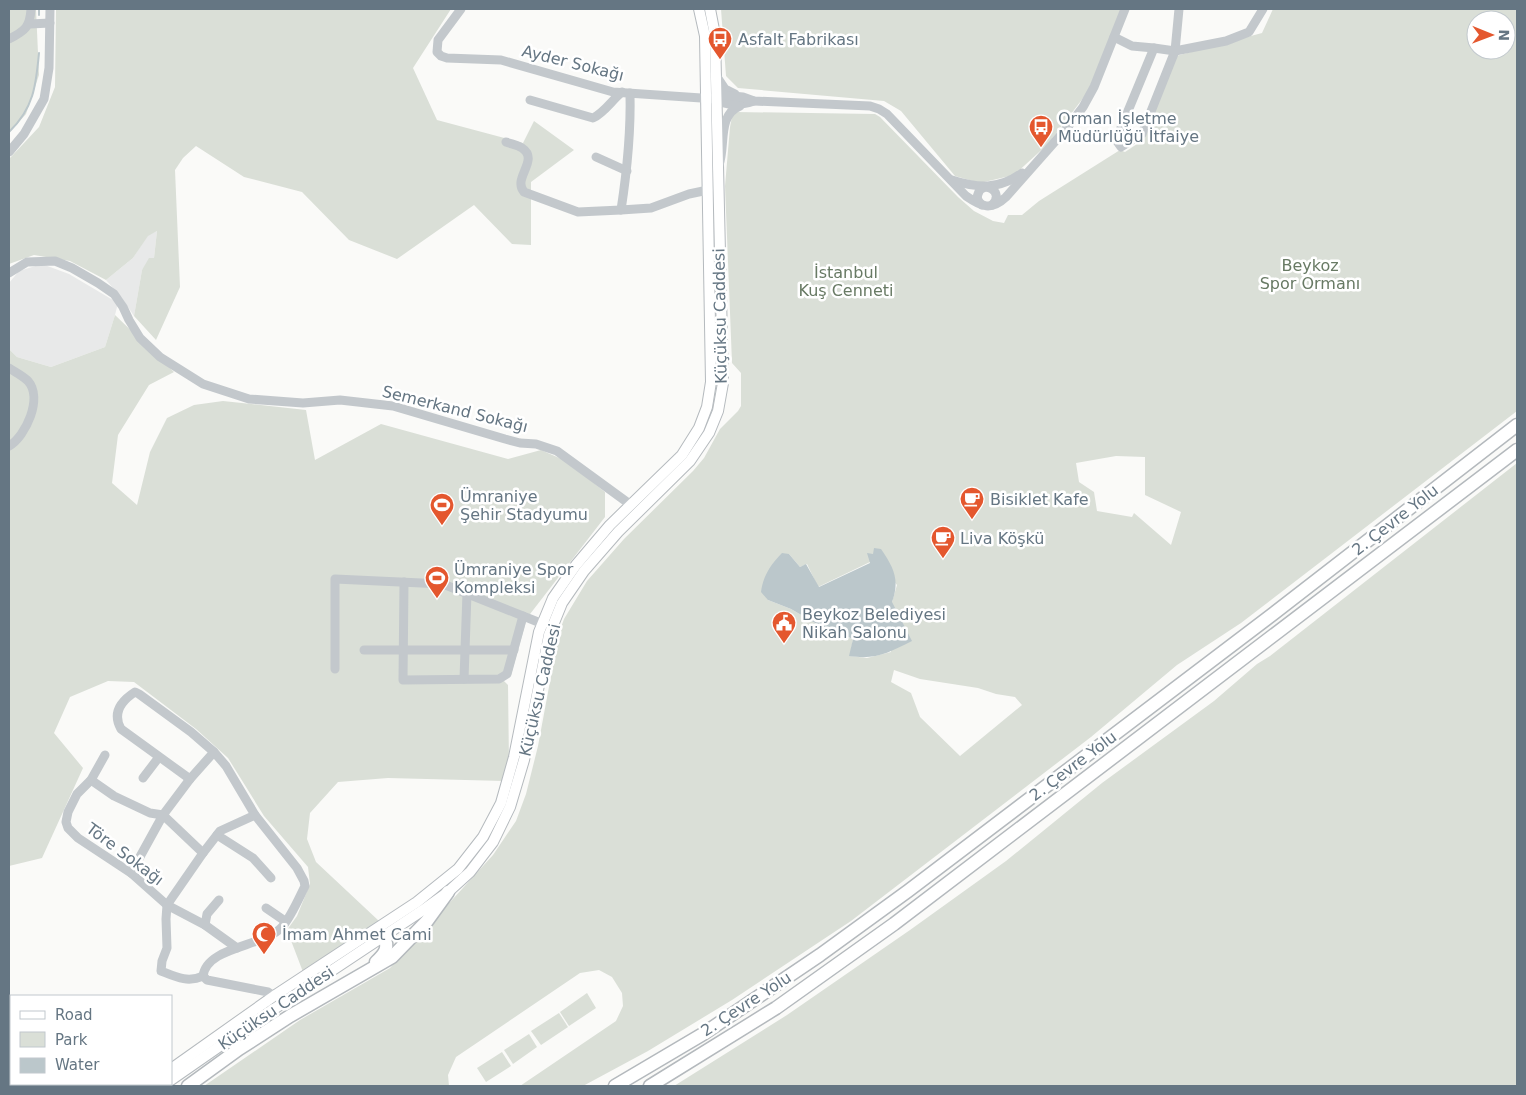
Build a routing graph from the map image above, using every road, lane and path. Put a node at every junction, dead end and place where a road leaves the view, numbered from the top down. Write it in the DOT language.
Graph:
graph roads {
  1 [pos="31,9"];
  2 [pos="50,9"];
  3 [pos="460,9"];
  4 [pos="699,9"];
  5 [pos="710,9"];
  6 [pos="1125,9"];
  7 [pos="1179,9"];
  8 [pos="1263,9"];
  9 [pos="50,23"];
  10 [pos="30,24"];
  11 [pos="1114,37"];
  12 [pos="9,39"];
  13 [pos="1154,48"];
  14 [pos="1175,51"];
  15 [pos="715,74"];
  16 [pos="626,93"];
  17 [pos="711,99"];
  18 [pos="530,100"];
  19 [pos="743,101"];
  20 [pos="506,142"];
  21 [pos="9,152"];
  22 [pos="596,157"];
  23 [pos="1032,166"];
  24 [pos="717,170"];
  25 [pos="627,171"];
  26 [pos="951,180"];
  27 [pos="987,187"];
  28 [pos="708,190"];
  29 [pos="987,206"];
  30 [pos="621,210"];
  31 [pos="713,231"];
  32 [pos="9,273"];
  33 [pos="9,368"];
  34 [pos="1517,425"];
  35 [pos="9,446"];
  36 [pos="1517,450"];
  37 [pos="635,508"];
  38 [pos="404,582"];
  39 [pos="467,593"];
  40 [pos="523,616"];
  41 [pos="547,626"];
  42 [pos="364,650"];
  43 [pos="465,650"];
  44 [pos="514,650"];
  45 [pos="403,651"];
  46 [pos="335,669"];
  47 [pos="464,679"];
  48 [pos="214,752"];
  49 [pos="105,755"];
  50 [pos="158,757"];
  51 [pos="143,778"];
  52 [pos="91,780"];
  53 [pos="190,780"];
  54 [pos="501,814"];
  55 [pos="255,815"];
  56 [pos="164,816"];
  57 [pos="217,835"];
  58 [pos="203,853"];
  59 [pos="131,874"];
  60 [pos="271,878"];
  61 [pos="448,892"];
  62 [pos="219,900"];
  63 [pos="168,906"];
  64 [pos="266,908"];
  65 [pos="285,922"];
  66 [pos="205,925"];
  67 [pos="370,931"];
  68 [pos="383,936"];
  69 [pos="237,948"];
  70 [pos="203,976"];
  71 [pos="324,996"];
  72 [pos="277,1000"];
  73 [pos="172,1068"];
  74 [pos="172,1079"];
  75 [pos="188,1086"];
  76 [pos="615,1086"];
  77 [pos="650,1086"];
  1 -- 10 [label="street"];
  2 -- 9 [label="street"];
  3 -- 16 [label="street, Ayder Sokağı"];
  4 -- 17 [label="main road"];
  5 -- 15 [label="main road, Küçüksu Caddesi"];
  6 -- 11 [label="street"];
  7 -- 14 [label="street"];
  8 -- 14 [label="street"];
  9 -- 10 [label="street"];
  9 -- 21 [label="street"];
  10 -- 12 [label="street"];
  11 -- 13 [label="street"];
  11 -- 23 [label="street"];
  13 -- 14 [label="street"];
  13 -- 14 [label="street"];
  15 -- 17 [label="main road, Küçüksu Caddesi"];
  15 -- 19 [label="street"];
  16 -- 17 [label="street, Ayder Sokağı"];
  16 -- 18 [label="street"];
  16 -- 25 [label="street"];
  17 -- 19 [label="street, Ayder Sokağı"];
  17 -- 24 [label="main road, Küçüksu Caddesi"];
  17 -- 28 [label="main road, Küçüksu Caddesi"];
  19 -- 24 [label="street"];
  19 -- 26 [label="street, Ayder Sokağı"];
  20 -- 30 [label="street"];
  22 -- 25 [label="street"];
  23 -- 27 [label="street"];
  23 -- 29 [label="street"];
  24 -- 31 [label="main road, Küçüksu Caddesi"];
  25 -- 30 [label="street"];
  26 -- 27 [label="street"];
  26 -- 29 [label="street, Ayder Sokağı"];
  27 -- 29 [label="street"];
  27 -- 29 [label="street"];
  28 -- 30 [label="street"];
  28 -- 31 [label="main road, Küçüksu Caddesi"];
  31 -- 37 [label="main road, Küçüksu Caddesi"];
  32 -- 37 [label="street, Semerkand Sokağı"];
  33 -- 35 [label="street"];
  34 -- 76 [label="highway, 2. Çevre Yolu"];
  36 -- 77 [label="highway, 2. Çevre Yolu"];
  37 -- 41 [label="main road, Küçüksu Caddesi"];
  38 -- 39 [label="street"];
  38 -- 45 [label="street"];
  38 -- 46 [label="street"];
  39 -- 40 [label="street"];
  39 -- 43 [label="street"];
  40 -- 41 [label="street"];
  40 -- 44 [label="street"];
  41 -- 54 [label="main road, Küçüksu Caddesi"];
  42 -- 45 [label="street"];
  43 -- 44 [label="street"];
  43 -- 45 [label="street"];
  43 -- 47 [label="street"];
  44 -- 47 [label="street"];
  45 -- 47 [label="street"];
  48 -- 50 [label="street"];
  48 -- 53 [label="street"];
  48 -- 55 [label="street"];
  49 -- 52 [label="street, Töre Sokağı"];
  50 -- 51 [label="street"];
  50 -- 53 [label="street"];
  52 -- 56 [label="street"];
  52 -- 59 [label="street, Töre Sokağı"];
  53 -- 56 [label="street"];
  54 -- 61 [label="main road, Küçüksu Caddesi"];
  54 -- 67 [label="main road, Küçüksu Caddesi"];
  55 -- 57 [label="street"];
  55 -- 65 [label="street"];
  56 -- 58 [label="street"];
  56 -- 59 [label="street"];
  57 -- 58 [label="street"];
  57 -- 60 [label="street"];
  58 -- 63 [label="street"];
  59 -- 63 [label="street, Töre Sokağı"];
  61 -- 68 [label="main road, Küçüksu Caddesi"];
  61 -- 71 [label="highway"];
  62 -- 66 [label="street"];
  63 -- 66 [label="street, Töre Sokağı"];
  63 -- 70 [label="street"];
  64 -- 65 [label="street"];
  65 -- 69 [label="street"];
  66 -- 69 [label="street, Töre Sokağı"];
  67 -- 68 [label="main road"];
  67 -- 72 [label="main road, Küçüksu Caddesi"];
  68 -- 71 [label="highway"];
  68 -- 72 [label="main road, Küçüksu Caddesi"];
  69 -- 70 [label="street"];
  70 -- 72 [label="street"];
  71 -- 75 [label="highway"];
  72 -- 73 [label="main road, Küçüksu Caddesi"];
  72 -- 74 [label="main road, Küçüksu Caddesi"];
}
